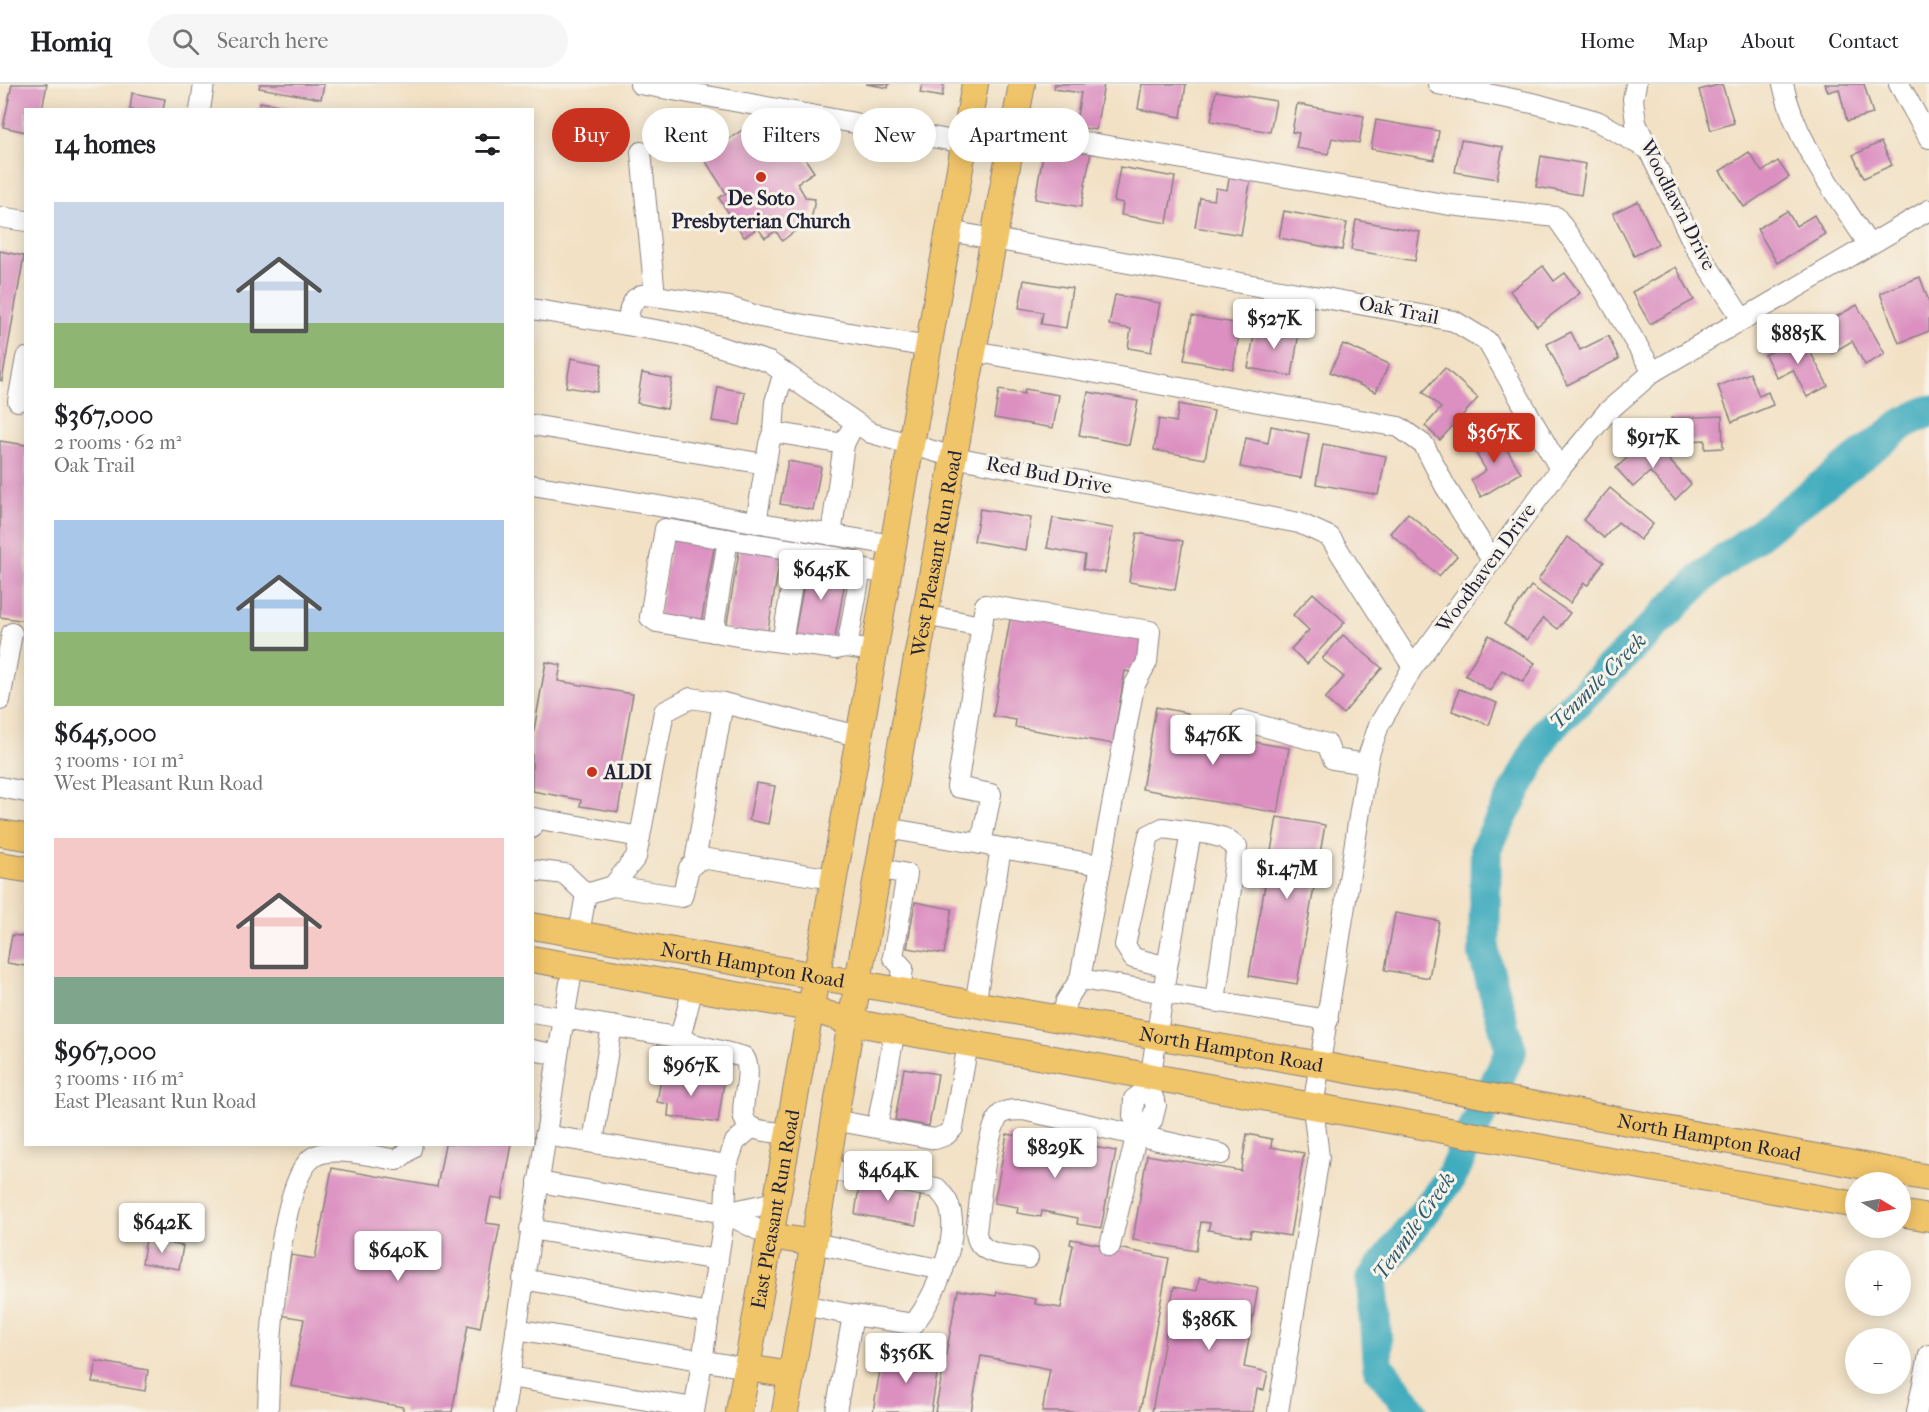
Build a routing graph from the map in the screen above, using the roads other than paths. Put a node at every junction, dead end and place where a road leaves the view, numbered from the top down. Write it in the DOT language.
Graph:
graph roads {
  1 [pos="204,84"];
  2 [pos="640,84"];
  3 [pos="975,84"];
  4 [pos="1022,84"];
  5 [pos="1438,84"];
  6 [pos="1636,84"];
  7 [pos="1783,84"];
  8 [pos="1899,84"];
  9 [pos="200,108"];
  10 [pos="971,108"];
  11 [pos="1017,108"];
  12 [pos="1929,138"];
  13 [pos="948,140"];
  14 [pos="1089,143"];
  15 [pos="1651,151"];
  16 [pos="641,152"];
  17 [pos="962,162"];
  18 [pos="1007,162"];
  19 [pos="1929,210"];
  20 [pos="0,217"];
  21 [pos="24,221"];
  22 [pos="949,231"];
  23 [pos="993,240"];
  24 [pos="1869,244"];
  25 [pos="655,296"];
  26 [pos="534,309"];
  27 [pos="1743,320"];
  28 [pos="627,325"];
  29 [pos="928,347"];
  30 [pos="973,351"];
  31 [pos="24,365"];
  32 [pos="784,372"];
  33 [pos="1653,372"];
  34 [pos="14,400"];
  35 [pos="855,421"];
  36 [pos="534,425"];
  37 [pos="773,432"];
  38 [pos="844,444"];
  39 [pos="911,444"];
  40 [pos="954,457"];
  41 [pos="765,464"];
  42 [pos="1560,468"];
  43 [pos="534,485"];
  44 [pos="665,507"];
  45 [pos="756,523"];
  46 [pos="665,529"];
  47 [pos="831,535"];
  48 [pos="728,539"];
  49 [pos="892,545"];
  50 [pos="798,550"];
  51 [pos="1492,560"];
  52 [pos="861,569"];
  53 [pos="887,574"];
  54 [pos="925,615"];
  55 [pos="981,626"];
  56 [pos="713,632"];
  57 [pos="13,633"];
  58 [pos="782,642"];
  59 [pos="847,647"];
  60 [pos="874,651"];
  61 [pos="1413,667"];
  62 [pos="0,700"];
  63 [pos="723,703"];
  64 [pos="1240,720"];
  65 [pos="858,736"];
  66 [pos="1367,764"];
  67 [pos="0,787"];
  68 [pos="24,792"];
  69 [pos="534,818"];
  70 [pos="886,828"];
  71 [pos="1191,832"];
  72 [pos="0,833"];
  73 [pos="24,837"];
  74 [pos="640,837"];
  75 [pos="981,844"];
  76 [pos="1001,848"];
  77 [pos="695,861"];
  78 [pos="0,865"];
  79 [pos="1101,866"];
  80 [pos="878,868"];
  81 [pos="24,869"];
  82 [pos="534,870"];
  83 [pos="832,879"];
  84 [pos="613,886"];
  85 [pos="586,894"];
  86 [pos="534,926"];
  87 [pos="579,934"];
  88 [pos="534,959"];
  89 [pos="573,966"];
  90 [pos="1167,967"];
  91 [pos="815,975"];
  92 [pos="1080,979"];
  93 [pos="857,983"];
  94 [pos="693,988"];
  95 [pos="900,991"];
  96 [pos="1164,993"];
  97 [pos="1215,1001"];
  98 [pos="975,1005"];
  99 [pos="809,1008"];
  100 [pos="534,1012"];
  101 [pos="564,1018"];
  102 [pos="1062,1020"];
  103 [pos="1328,1020"];
  104 [pos="851,1022"];
  105 [pos="612,1026"];
  106 [pos="895,1030"];
  107 [pos="676,1037"];
  108 [pos="1157,1037"];
  109 [pos="968,1044"];
  110 [pos="534,1050"];
  111 [pos="558,1055"];
  112 [pos="1321,1065"];
  113 [pos="1150,1083"];
  114 [pos="1313,1107"];
  115 [pos="834,1120"];
  116 [pos="752,1128"];
  117 [pos="877,1128"];
  118 [pos="1137,1130"];
  119 [pos="788,1134"];
  120 [pos="545,1135"];
  121 [pos="593,1142"];
  122 [pos="412,1146"];
  123 [pos="1221,1154"];
  124 [pos="727,1166"];
  125 [pos="826,1169"];
  126 [pos="1929,1178"];
  127 [pos="538,1182"];
  128 [pos="776,1202"];
  129 [pos="1845,1203"];
  130 [pos="725,1213"];
  131 [pos="1911,1215"];
  132 [pos="1929,1218"];
  133 [pos="530,1229"];
  134 [pos="770,1236"];
  135 [pos="813,1243"];
  136 [pos="1110,1246"];
  137 [pos="1028,1258"];
  138 [pos="717,1260"];
  139 [pos="943,1270"];
  140 [pos="523,1279"];
  141 [pos="803,1305"];
  142 [pos="709,1313"];
  143 [pos="853,1315"];
  144 [pos="516,1329"];
  145 [pos="1929,1355"];
  146 [pos="701,1360"];
  147 [pos="747,1368"];
  148 [pos="791,1376"];
  149 [pos="509,1377"];
  150 [pos="631,1405"];
  151 [pos="694,1410"];
  152 [pos="268,1412"];
  153 [pos="504,1412"];
  154 [pos="740,1412"];
  155 [pos="785,1412"];
  156 [pos="836,1412"];
  157 [pos="1278,1412"];
  158 [pos="1917,1412"];
  1 -- 9 [label="street"];
  2 -- 13 [label="street"];
  3 -- 10 [label="main road"];
  4 -- 11 [label="main road, West Pleasant Run Road"];
  5 -- 15 [label="street"];
  6 -- 15 [label="street, Woodlawn Drive"];
  7 -- 24 [label="street"];
  8 -- 12 [label="street"];
  14 -- 33 [label="street"];
  15 -- 27 [label="street, Woodlawn Drive"];
  16 -- 25 [label="street"];
  17 -- 22 [label="main road"];
  18 -- 23 [label="main road, West Pleasant Run Road"];
  19 -- 24 [label="street, Woodhaven Drive"];
  20 -- 21 [label="street"];
  22 -- 23 [label="street, Oak Trail"];
  22 -- 29 [label="main road"];
  23 -- 30 [label="main road, West Pleasant Run Road"];
  23 -- 42 [label="street, Oak Trail"];
  24 -- 27 [label="street, Woodhaven Drive"];
  25 -- 28 [label="street"];
  25 -- 29 [label="street"];
  26 -- 28 [label="street, Red Bud Drive"];
  27 -- 33 [label="street, Woodhaven Drive"];
  28 -- 32 [label="street, Red Bud Drive"];
  29 -- 39 [label="main road"];
  30 -- 40 [label="main road, West Pleasant Run Road"];
  30 -- 51 [label="street"];
  31 -- 34 [label="street"];
  32 -- 35 [label="street, Red Bud Drive"];
  32 -- 37 [label="street"];
  33 -- 42 [label="street, Woodhaven Drive"];
  35 -- 38 [label="street"];
  35 -- 39 [label="street, Red Bud Drive"];
  36 -- 41 [label="street"];
  37 -- 38 [label="street"];
  37 -- 41 [label="street"];
  38 -- 47 [label="street"];
  39 -- 40 [label="street, Red Bud Drive"];
  39 -- 49 [label="main road"];
  40 -- 54 [label="main road, West Pleasant Run Road"];
  40 -- 61 [label="street, Red Bud Drive"];
  41 -- 45 [label="street"];
  42 -- 51 [label="street, Woodhaven Drive"];
  43 -- 44 [label="street"];
  44 -- 45 [label="street"];
  44 -- 46 [label="street"];
  45 -- 47 [label="street"];
  46 -- 48 [label="street"];
  46 -- 56 [label="street"];
  47 -- 49 [label="street"];
  48 -- 50 [label="street"];
  48 -- 56 [label="street"];
  49 -- 53 [label="main road"];
  50 -- 52 [label="street"];
  50 -- 58 [label="street"];
  51 -- 61 [label="street, Woodhaven Drive"];
  52 -- 53 [label="street"];
  52 -- 59 [label="street"];
  53 -- 60 [label="main road"];
  54 -- 55 [label="street"];
  54 -- 70 [label="main road, West Pleasant Run Road"];
  55 -- 75 [label="street"];
  55 -- 79 [label="street"];
  56 -- 58 [label="street"];
  57 -- 62 [label="street"];
  58 -- 59 [label="street"];
  59 -- 60 [label="street"];
  60 -- 65 [label="main road"];
  61 -- 66 [label="street, Woodhaven Drive"];
  63 -- 65 [label="street"];
  63 -- 74 [label="street"];
  63 -- 77 [label="street"];
  64 -- 66 [label="street"];
  65 -- 83 [label="main road"];
  66 -- 103 [label="street, Woodhaven Drive"];
  67 -- 68 [label="street"];
  69 -- 74 [label="street"];
  70 -- 75 [label="street"];
  70 -- 80 [label="main road, West Pleasant Run Road"];
  71 -- 90 [label="street"];
  71 -- 90 [label="street"];
  71 -- 97 [label="street"];
  72 -- 73 [label="main road"];
  74 -- 84 [label="street"];
  75 -- 76 [label="street"];
  76 -- 79 [label="street"];
  76 -- 98 [label="street"];
  77 -- 83 [label="street"];
  77 -- 84 [label="street"];
  78 -- 81 [label="main road"];
  79 -- 92 [label="street"];
  80 -- 93 [label="main road, West Pleasant Run Road"];
  80 -- 95 [label="street"];
  82 -- 85 [label="street"];
  83 -- 91 [label="main road"];
  84 -- 85 [label="street"];
  85 -- 87 [label="street"];
  86 -- 87 [label="main road, North Hampton Road"];
  87 -- 89 [label="main road"];
  87 -- 91 [label="main road, North Hampton Road"];
  88 -- 89 [label="main road, North Hampton Road"];
  89 -- 94 [label="main road, North Hampton Road"];
  89 -- 101 [label="street"];
  90 -- 96 [label="street"];
  91 -- 93 [label="main road, North Hampton Road"];
  91 -- 99 [label="main road"];
  92 -- 96 [label="street"];
  92 -- 102 [label="street"];
  93 -- 95 [label="main road, North Hampton Road"];
  93 -- 104 [label="main road, West Pleasant Run Road"];
  94 -- 99 [label="main road, North Hampton Road"];
  94 -- 107 [label="street"];
  95 -- 98 [label="main road, North Hampton Road"];
  96 -- 97 [label="street"];
  96 -- 108 [label="street"];
  97 -- 103 [label="street"];
  98 -- 102 [label="main road, North Hampton Road"];
  99 -- 104 [label="main road, North Hampton Road"];
  99 -- 119 [label="main road, East Pleasant Run Road"];
  100 -- 101 [label="street"];
  101 -- 105 [label="street"];
  101 -- 111 [label="street"];
  102 -- 108 [label="main road, North Hampton Road"];
  103 -- 112 [label="street, Woodhaven Drive"];
  104 -- 106 [label="main road, North Hampton Road"];
  104 -- 115 [label="main road"];
  105 -- 107 [label="street"];
  105 -- 121 [label="street"];
  106 -- 109 [label="main road, North Hampton Road"];
  106 -- 117 [label="street"];
  107 -- 116 [label="street"];
  108 -- 112 [label="main road, North Hampton Road"];
  108 -- 113 [label="street"];
  109 -- 113 [label="main road, North Hampton Road"];
  109 -- 117 [label="street"];
  110 -- 111 [label="street"];
  111 -- 120 [label="street"];
  112 -- 114 [label="street, Woodhaven Drive"];
  112 -- 126 [label="main road, North Hampton Road"];
  113 -- 114 [label="main road, North Hampton Road"];
  113 -- 118 [label="street"];
  114 -- 129 [label="main road, North Hampton Road"];
  114 -- 157 [label="street, Woodhaven Drive"];
  115 -- 117 [label="street"];
  115 -- 125 [label="main road"];
  116 -- 119 [label="street"];
  116 -- 124 [label="street"];
  118 -- 123 [label="street"];
  118 -- 136 [label="street"];
  118 -- 137 [label="street"];
  119 -- 128 [label="main road, East Pleasant Run Road"];
  120 -- 121 [label="street"];
  120 -- 127 [label="street"];
  121 -- 124 [label="street"];
  122 -- 152 [label="street"];
  124 -- 130 [label="street"];
  125 -- 135 [label="main road"];
  125 -- 139 [label="street"];
  127 -- 130 [label="street"];
  127 -- 133 [label="street"];
  128 -- 130 [label="street"];
  128 -- 134 [label="main road, East Pleasant Run Road"];
  130 -- 134 [label="street"];
  130 -- 138 [label="street"];
  131 -- 132 [label="main road"];
  133 -- 138 [label="street"];
  133 -- 140 [label="street"];
  134 -- 135 [label="main road"];
  134 -- 147 [label="main road, East Pleasant Run Road"];
  135 -- 139 [label="street"];
  135 -- 141 [label="main road"];
  138 -- 142 [label="street"];
  139 -- 143 [label="street"];
  140 -- 142 [label="street"];
  140 -- 144 [label="street"];
  141 -- 143 [label="street"];
  141 -- 148 [label="main road"];
  142 -- 146 [label="street"];
  143 -- 156 [label="street"];
  144 -- 146 [label="street"];
  144 -- 149 [label="street"];
  145 -- 158 [label="street"];
  146 -- 147 [label="street"];
  146 -- 151 [label="street"];
  147 -- 148 [label="main road"];
  147 -- 154 [label="main road, East Pleasant Run Road"];
  148 -- 155 [label="main road"];
  149 -- 150 [label="street"];
  149 -- 153 [label="street"];
  150 -- 151 [label="street"];
}
